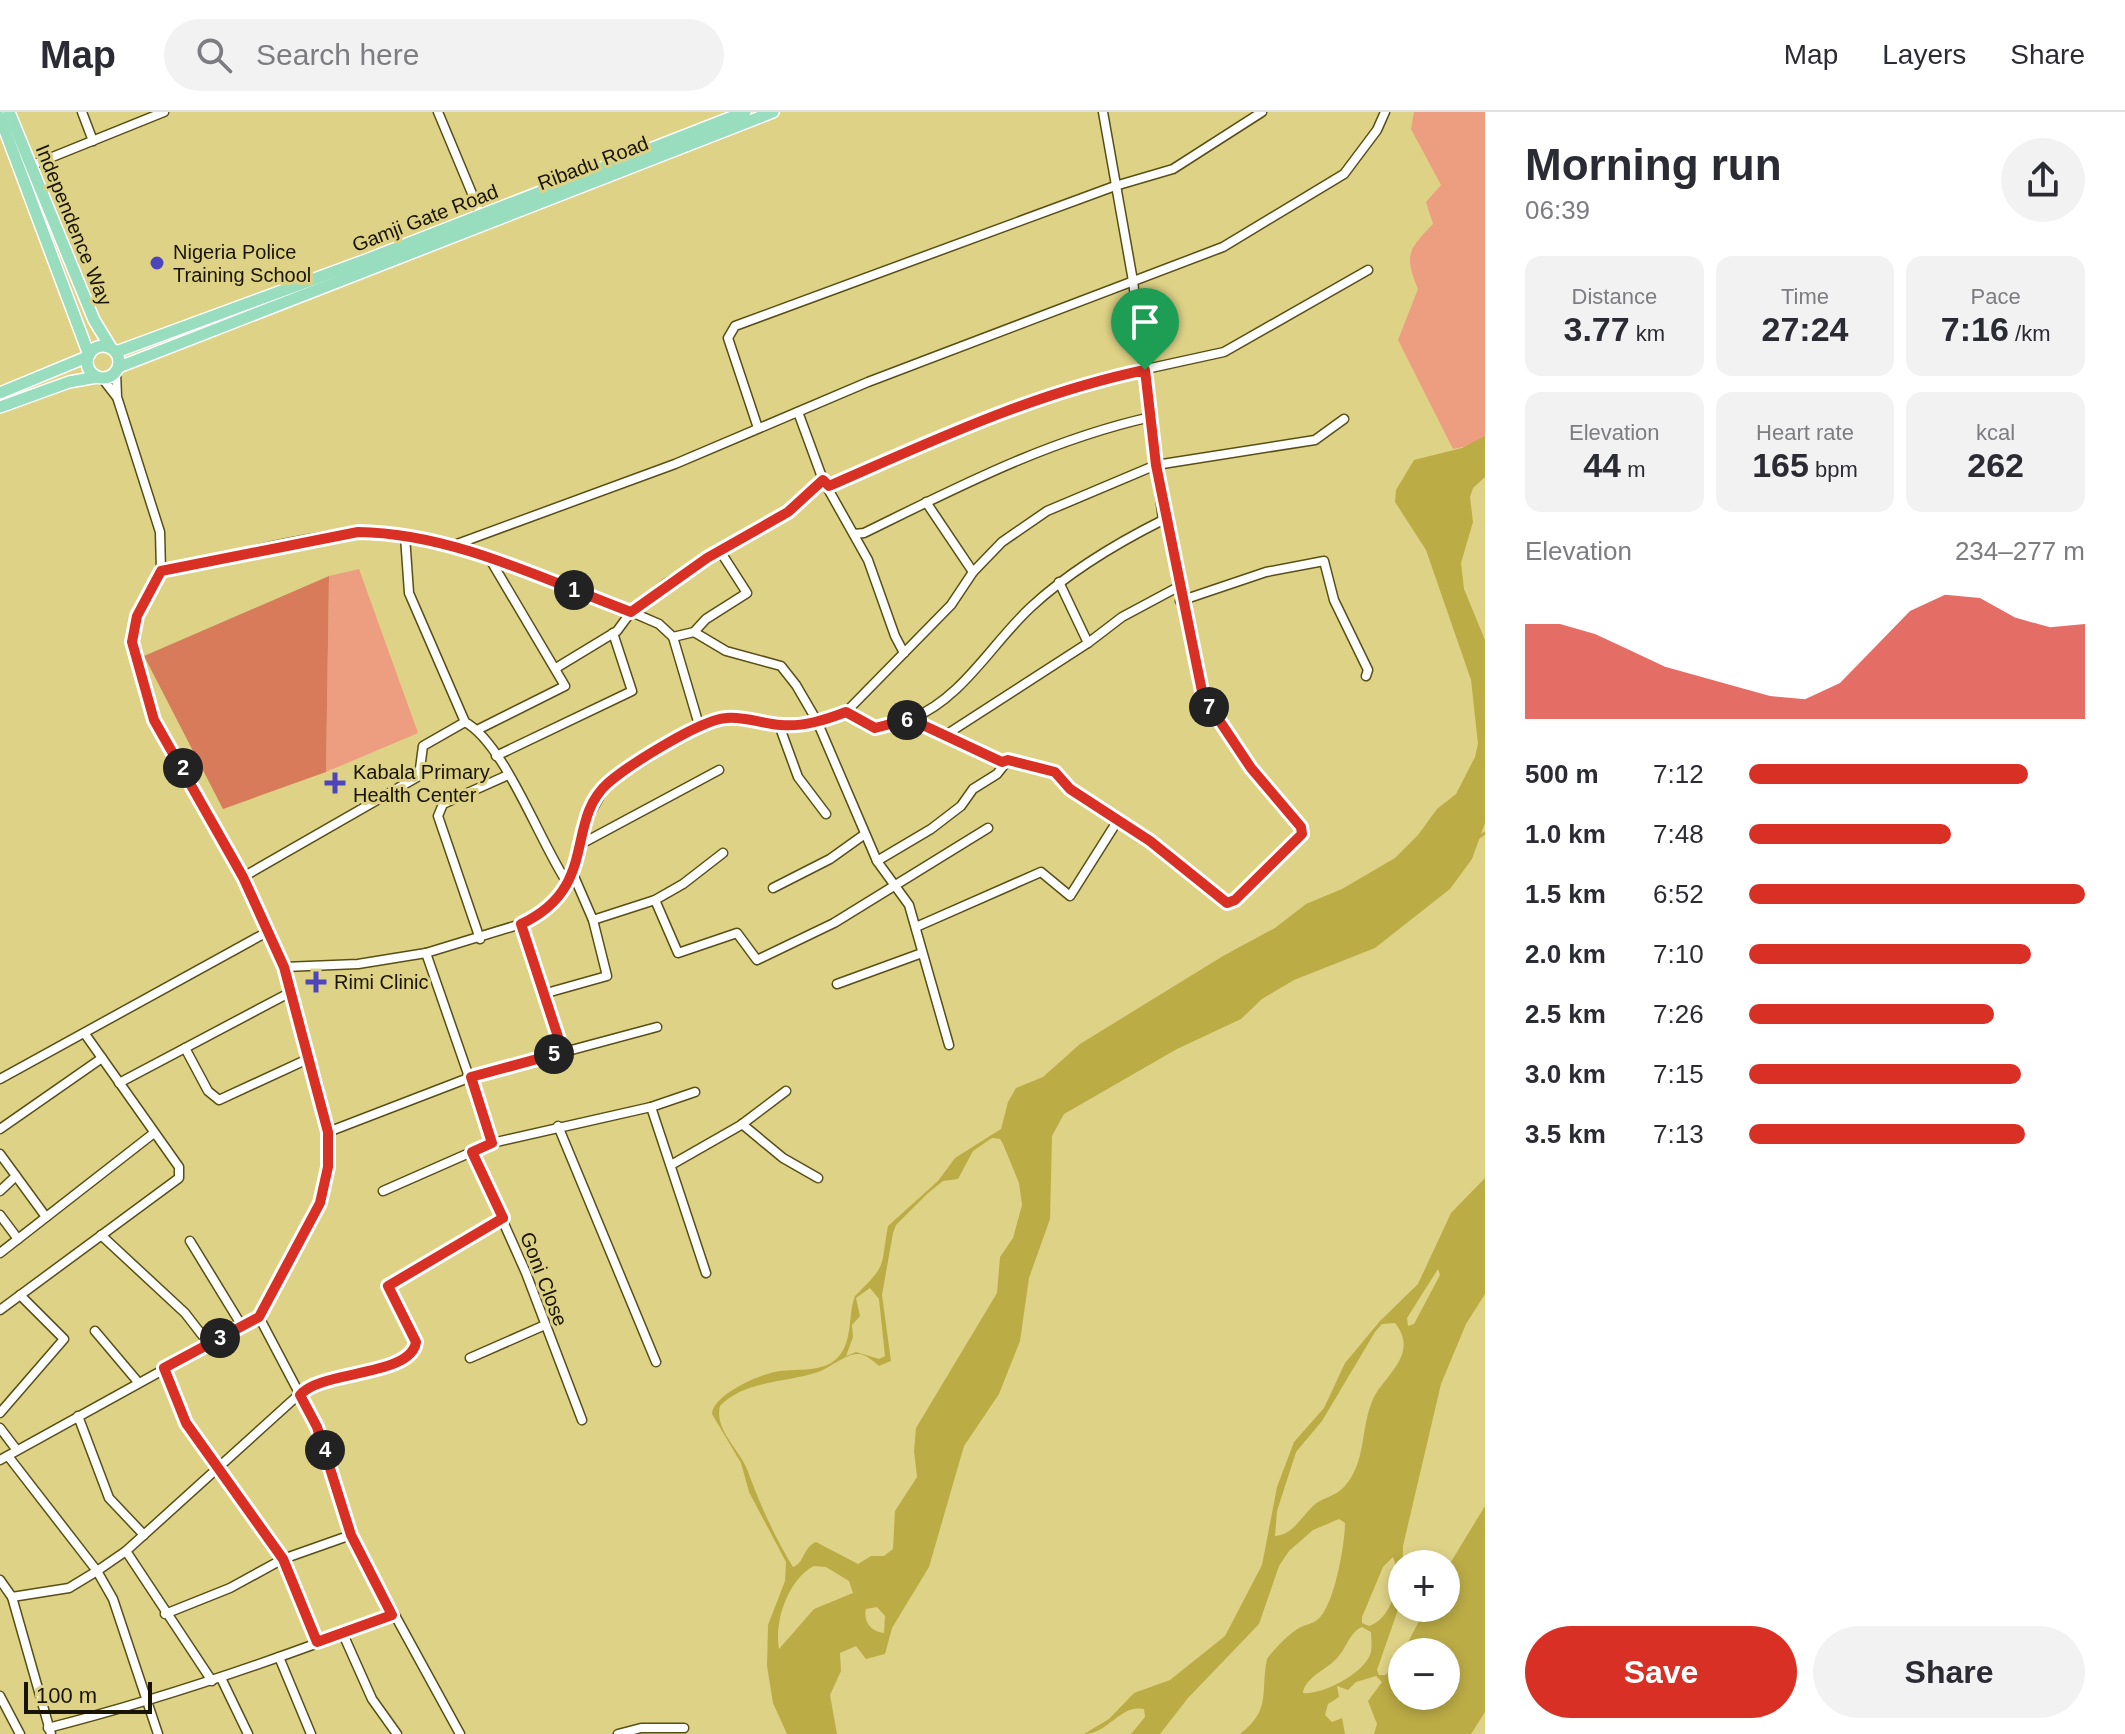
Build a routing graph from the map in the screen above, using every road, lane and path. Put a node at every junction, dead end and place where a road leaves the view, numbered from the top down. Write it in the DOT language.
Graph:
graph roads {
  1 [pos="9,112"];
  2 [pos="82,112"];
  3 [pos="164,112"];
  4 [pos="438,112"];
  5 [pos="745,112"];
  6 [pos="773,112"];
  7 [pos="1103,112"];
  8 [pos="1262,112"];
  9 [pos="1385,112"];
  10 [pos="0,117"];
  11 [pos="93,141"];
  12 [pos="30,166"];
  13 [pos="1115,186"];
  14 [pos="562,189"];
  15 [pos="481,215"];
  16 [pos="1368,270"];
  17 [pos="1133,281"];
  18 [pos="114,350"];
  19 [pos="88,356"];
  20 [pos="118,369"];
  21 [pos="1145,370"];
  22 [pos="100,378"];
  23 [pos="0,393"];
  24 [pos="117,397"];
  25 [pos="0,407"];
  26 [pos="798,412"];
  27 [pos="1151,417"];
  28 [pos="1344,419"];
  29 [pos="758,428"];
  30 [pos="1156,465"];
  31 [pos="826,483"];
  32 [pos="926,502"];
  33 [pos="1165,518"];
  34 [pos="854,534"];
  35 [pos="405,536"];
  36 [pos="449,547"];
  37 [pos="720,551"];
  38 [pos="491,560"];
  39 [pos="161,571"];
  40 [pos="973,572"];
  41 [pos="1059,582"];
  42 [pos="1178,587"];
  43 [pos="1180,601"];
  44 [pos="631,612"];
  45 [pos="694,632"];
  46 [pos="613,633"];
  47 [pos="673,637"];
  48 [pos="1088,643"];
  49 [pos="904,653"];
  50 [pos="556,668"];
  51 [pos="1366,676"];
  52 [pos="846,712"];
  53 [pos="910,719"];
  54 [pos="817,721"];
  55 [pos="465,722"];
  56 [pos="699,725"];
  57 [pos="779,725"];
  58 [pos="479,729"];
  59 [pos="944,736"];
  60 [pos="496,756"];
  61 [pos="1008,760"];
  62 [pos="719,770"];
  63 [pos="508,775"];
  64 [pos="826,814"];
  65 [pos="1118,820"];
  66 [pos="988,828"];
  67 [pos="865,834"];
  68 [pos="583,843"];
  69 [pos="723,853"];
  70 [pos="877,861"];
  71 [pos="573,874"];
  72 [pos="243,877"];
  73 [pos="568,884"];
  74 [pos="773,888"];
  75 [pos="895,888"];
  76 [pos="655,900"];
  77 [pos="593,920"];
  78 [pos="521,924"];
  79 [pos="916,927"];
  80 [pos="269,931"];
  81 [pos="480,939"];
  82 [pos="426,953"];
  83 [pos="922,953"];
  84 [pos="284,967"];
  85 [pos="837,984"];
  86 [pos="291,992"];
  87 [pos="543,994"];
  88 [pos="657,1027"];
  89 [pos="85,1034"];
  90 [pos="949,1045"];
  91 [pos="185,1048"];
  92 [pos="563,1052"];
  93 [pos="102,1058"];
  94 [pos="310,1058"];
  95 [pos="471,1077"];
  96 [pos="0,1079"];
  97 [pos="119,1083"];
  98 [pos="786,1091"];
  99 [pos="695,1092"];
  100 [pos="651,1107"];
  101 [pos="742,1124"];
  102 [pos="558,1126"];
  103 [pos="0,1129"];
  104 [pos="328,1132"];
  105 [pos="154,1133"];
  106 [pos="492,1143"];
  107 [pos="472,1152"];
  108 [pos="0,1154"];
  109 [pos="671,1165"];
  110 [pos="16,1176"];
  111 [pos="818,1178"];
  112 [pos="0,1191"];
  113 [pos="383,1191"];
  114 [pos="0,1215"];
  115 [pos="46,1217"];
  116 [pos="503,1218"];
  117 [pos="101,1235"];
  118 [pos="18,1239"];
  119 [pos="190,1241"];
  120 [pos="0,1253"];
  121 [pos="706,1273"];
  122 [pos="20,1295"];
  123 [pos="0,1310"];
  124 [pos="259,1317"];
  125 [pos="545,1325"];
  126 [pos="242,1326"];
  127 [pos="95,1331"];
  128 [pos="209,1344"];
  129 [pos="470,1358"];
  130 [pos="656,1362"];
  131 [pos="164,1368"];
  132 [pos="138,1382"];
  133 [pos="300,1395"];
  134 [pos="0,1413"];
  135 [pos="78,1416"];
  136 [pos="582,1420"];
  137 [pos="0,1428"];
  138 [pos="16,1449"];
  139 [pos="4,1458"];
  140 [pos="216,1469"];
  141 [pos="144,1535"];
  142 [pos="351,1535"];
  143 [pos="126,1551"];
  144 [pos="283,1559"];
  145 [pos="97,1571"];
  146 [pos="0,1580"];
  147 [pos="12,1597"];
  148 [pos="165,1614"];
  149 [pos="392,1615"];
  150 [pos="343,1634"];
  151 [pos="317,1642"];
  152 [pos="279,1657"];
  153 [pos="217,1680"];
  154 [pos="0,1696"];
  155 [pos="148,1702"];
  156 [pos="684,1728"];
  157 [pos="50,1731"];
  158 [pos="248,1732"];
  159 [pos="20,1734"];
  160 [pos="158,1734"];
  161 [pos="236,1734"];
  162 [pos="311,1734"];
  163 [pos="397,1734"];
  164 [pos="460,1734"];
  165 [pos="618,1734"];
  1 -- 12 [label="main road, Independence Way"];
  2 -- 11 [label="street"];
  3 -- 11 [label="street"];
  4 -- 15 [label="street"];
  5 -- 14 [label="main road, Gamji Gate Road"];
  6 -- 14 [label="main road, Ribadu Road"];
  7 -- 13 [label="street"];
  8 -- 13 [label="street"];
  9 -- 17 [label="street"];
  10 -- 19 [label="main road, Independence Way"];
  11 -- 12 [label="street"];
  12 -- 18 [label="main road, Independence Way"];
  13 -- 17 [label="street"];
  13 -- 29 [label="street"];
  14 -- 15 [label="main road, Gamji Gate Road"];
  14 -- 20 [label="main road, Ribadu Road"];
  15 -- 18 [label="main road, Gamji Gate Road"];
  16 -- 21 [label="street"];
  17 -- 21 [label="street"];
  17 -- 26 [label="street"];
  18 -- 19 [label="main road"];
  18 -- 20 [label="main road"];
  19 -- 22 [label="main road"];
  19 -- 23 [label="main road"];
  20 -- 22 [label="main road"];
  20 -- 24 [label="street"];
  21 -- 27 [label="street"];
  21 -- 31 [label="street"];
  22 -- 24 [label="street"];
  22 -- 25 [label="main road"];
  24 -- 39 [label="street"];
  26 -- 29 [label="street"];
  26 -- 31 [label="street"];
  27 -- 30 [label="street"];
  27 -- 32 [label="street"];
  28 -- 30 [label="street"];
  29 -- 36 [label="street"];
  30 -- 33 [label="street"];
  30 -- 40 [label="street"];
  31 -- 34 [label="street"];
  31 -- 37 [label="street"];
  32 -- 34 [label="street"];
  32 -- 40 [label="street"];
  33 -- 41 [label="street"];
  33 -- 42 [label="street"];
  34 -- 49 [label="street"];
  35 -- 36 [label="street"];
  35 -- 39 [label="street"];
  35 -- 55 [label="street"];
  36 -- 38 [label="street"];
  37 -- 44 [label="street"];
  37 -- 45 [label="street"];
  38 -- 44 [label="street"];
  38 -- 50 [label="street"];
  39 -- 72 [label="street"];
  40 -- 49 [label="street"];
  41 -- 48 [label="street"];
  41 -- 53 [label="street"];
  42 -- 43 [label="street"];
  42 -- 48 [label="street"];
  43 -- 51 [label="street"];
  43 -- 65 [label="street"];
  44 -- 46 [label="street"];
  44 -- 47 [label="street"];
  45 -- 47 [label="street"];
  45 -- 54 [label="street"];
  46 -- 50 [label="street"];
  46 -- 60 [label="street"];
  47 -- 56 [label="street"];
  48 -- 59 [label="street"];
  49 -- 52 [label="street"];
  50 -- 58 [label="street"];
  52 -- 53 [label="street"];
  52 -- 54 [label="street"];
  53 -- 59 [label="street"];
  54 -- 57 [label="street"];
  54 -- 67 [label="street"];
  55 -- 58 [label="street"];
  55 -- 72 [label="street"];
  56 -- 57 [label="street"];
  56 -- 68 [label="street"];
  57 -- 64 [label="street"];
  58 -- 60 [label="street"];
  59 -- 61 [label="street"];
  60 -- 63 [label="street"];
  61 -- 65 [label="street"];
  61 -- 70 [label="street"];
  62 -- 68 [label="street"];
  63 -- 73 [label="street"];
  63 -- 81 [label="street"];
  65 -- 79 [label="street"];
  66 -- 75 [label="street"];
  67 -- 70 [label="street"];
  67 -- 74 [label="street"];
  68 -- 71 [label="street"];
  69 -- 76 [label="street"];
  70 -- 75 [label="street"];
  71 -- 73 [label="street"];
  71 -- 77 [label="street"];
  72 -- 80 [label="street"];
  73 -- 78 [label="street"];
  75 -- 76 [label="street"];
  75 -- 79 [label="street"];
  76 -- 77 [label="street"];
  77 -- 87 [label="street"];
  78 -- 81 [label="street"];
  78 -- 87 [label="street"];
  79 -- 83 [label="street"];
  80 -- 84 [label="street"];
  80 -- 89 [label="street"];
  81 -- 82 [label="street"];
  82 -- 84 [label="street"];
  82 -- 95 [label="street"];
  83 -- 85 [label="street"];
  83 -- 90 [label="street"];
  84 -- 86 [label="street"];
  86 -- 91 [label="street"];
  86 -- 94 [label="street"];
  87 -- 92 [label="street"];
  88 -- 92 [label="street"];
  89 -- 93 [label="street"];
  89 -- 96 [label="street"];
  91 -- 94 [label="street"];
  91 -- 97 [label="street"];
  92 -- 95 [label="street"];
  93 -- 97 [label="street"];
  93 -- 103 [label="street"];
  94 -- 104 [label="street"];
  95 -- 104 [label="street"];
  95 -- 106 [label="street"];
  97 -- 105 [label="street"];
  98 -- 101 [label="street"];
  99 -- 100 [label="street"];
  100 -- 102 [label="street"];
  100 -- 109 [label="street"];
  101 -- 109 [label="street"];
  101 -- 111 [label="street"];
  102 -- 106 [label="street"];
  102 -- 130 [label="street"];
  104 -- 124 [label="street"];
  105 -- 115 [label="street"];
  105 -- 117 [label="street"];
  106 -- 107 [label="street"];
  107 -- 113 [label="street"];
  107 -- 116 [label="street, Goni Close"];
  108 -- 110 [label="street"];
  109 -- 121 [label="street"];
  110 -- 112 [label="street"];
  110 -- 115 [label="street"];
  114 -- 118 [label="street"];
  115 -- 118 [label="street"];
  116 -- 125 [label="street, Goni Close"];
  116 -- 133 [label="street"];
  117 -- 122 [label="street"];
  117 -- 128 [label="street"];
  118 -- 120 [label="street"];
  119 -- 126 [label="street"];
  122 -- 123 [label="street"];
  122 -- 134 [label="street"];
  124 -- 126 [label="street"];
  124 -- 133 [label="street"];
  125 -- 129 [label="street"];
  125 -- 136 [label="street, Goni Close"];
  126 -- 128 [label="street"];
  127 -- 132 [label="street"];
  128 -- 131 [label="street"];
  131 -- 132 [label="street"];
  131 -- 140 [label="street"];
  132 -- 135 [label="street"];
  133 -- 140 [label="street"];
  133 -- 142 [label="street"];
  135 -- 138 [label="street"];
  135 -- 141 [label="street"];
  137 -- 138 [label="street"];
  138 -- 139 [label="street"];
  139 -- 145 [label="street"];
  140 -- 141 [label="street"];
  140 -- 144 [label="street"];
  141 -- 143 [label="street"];
  142 -- 144 [label="street"];
  142 -- 149 [label="street"];
  143 -- 145 [label="street"];
  143 -- 148 [label="street"];
  144 -- 148 [label="street"];
  144 -- 151 [label="street"];
  145 -- 147 [label="street"];
  145 -- 155 [label="street"];
  146 -- 147 [label="street"];
  147 -- 157 [label="street"];
  148 -- 153 [label="street"];
  149 -- 150 [label="street"];
  149 -- 164 [label="street"];
  150 -- 151 [label="street"];
  150 -- 163 [label="street"];
  151 -- 152 [label="street"];
  152 -- 153 [label="street"];
  152 -- 162 [label="street"];
  153 -- 155 [label="street"];
  153 -- 158 [label="street"];
  154 -- 159 [label="street"];
  155 -- 157 [label="street"];
  155 -- 160 [label="street"];
  156 -- 165 [label="street"];
  158 -- 161 [label="street"];
}
